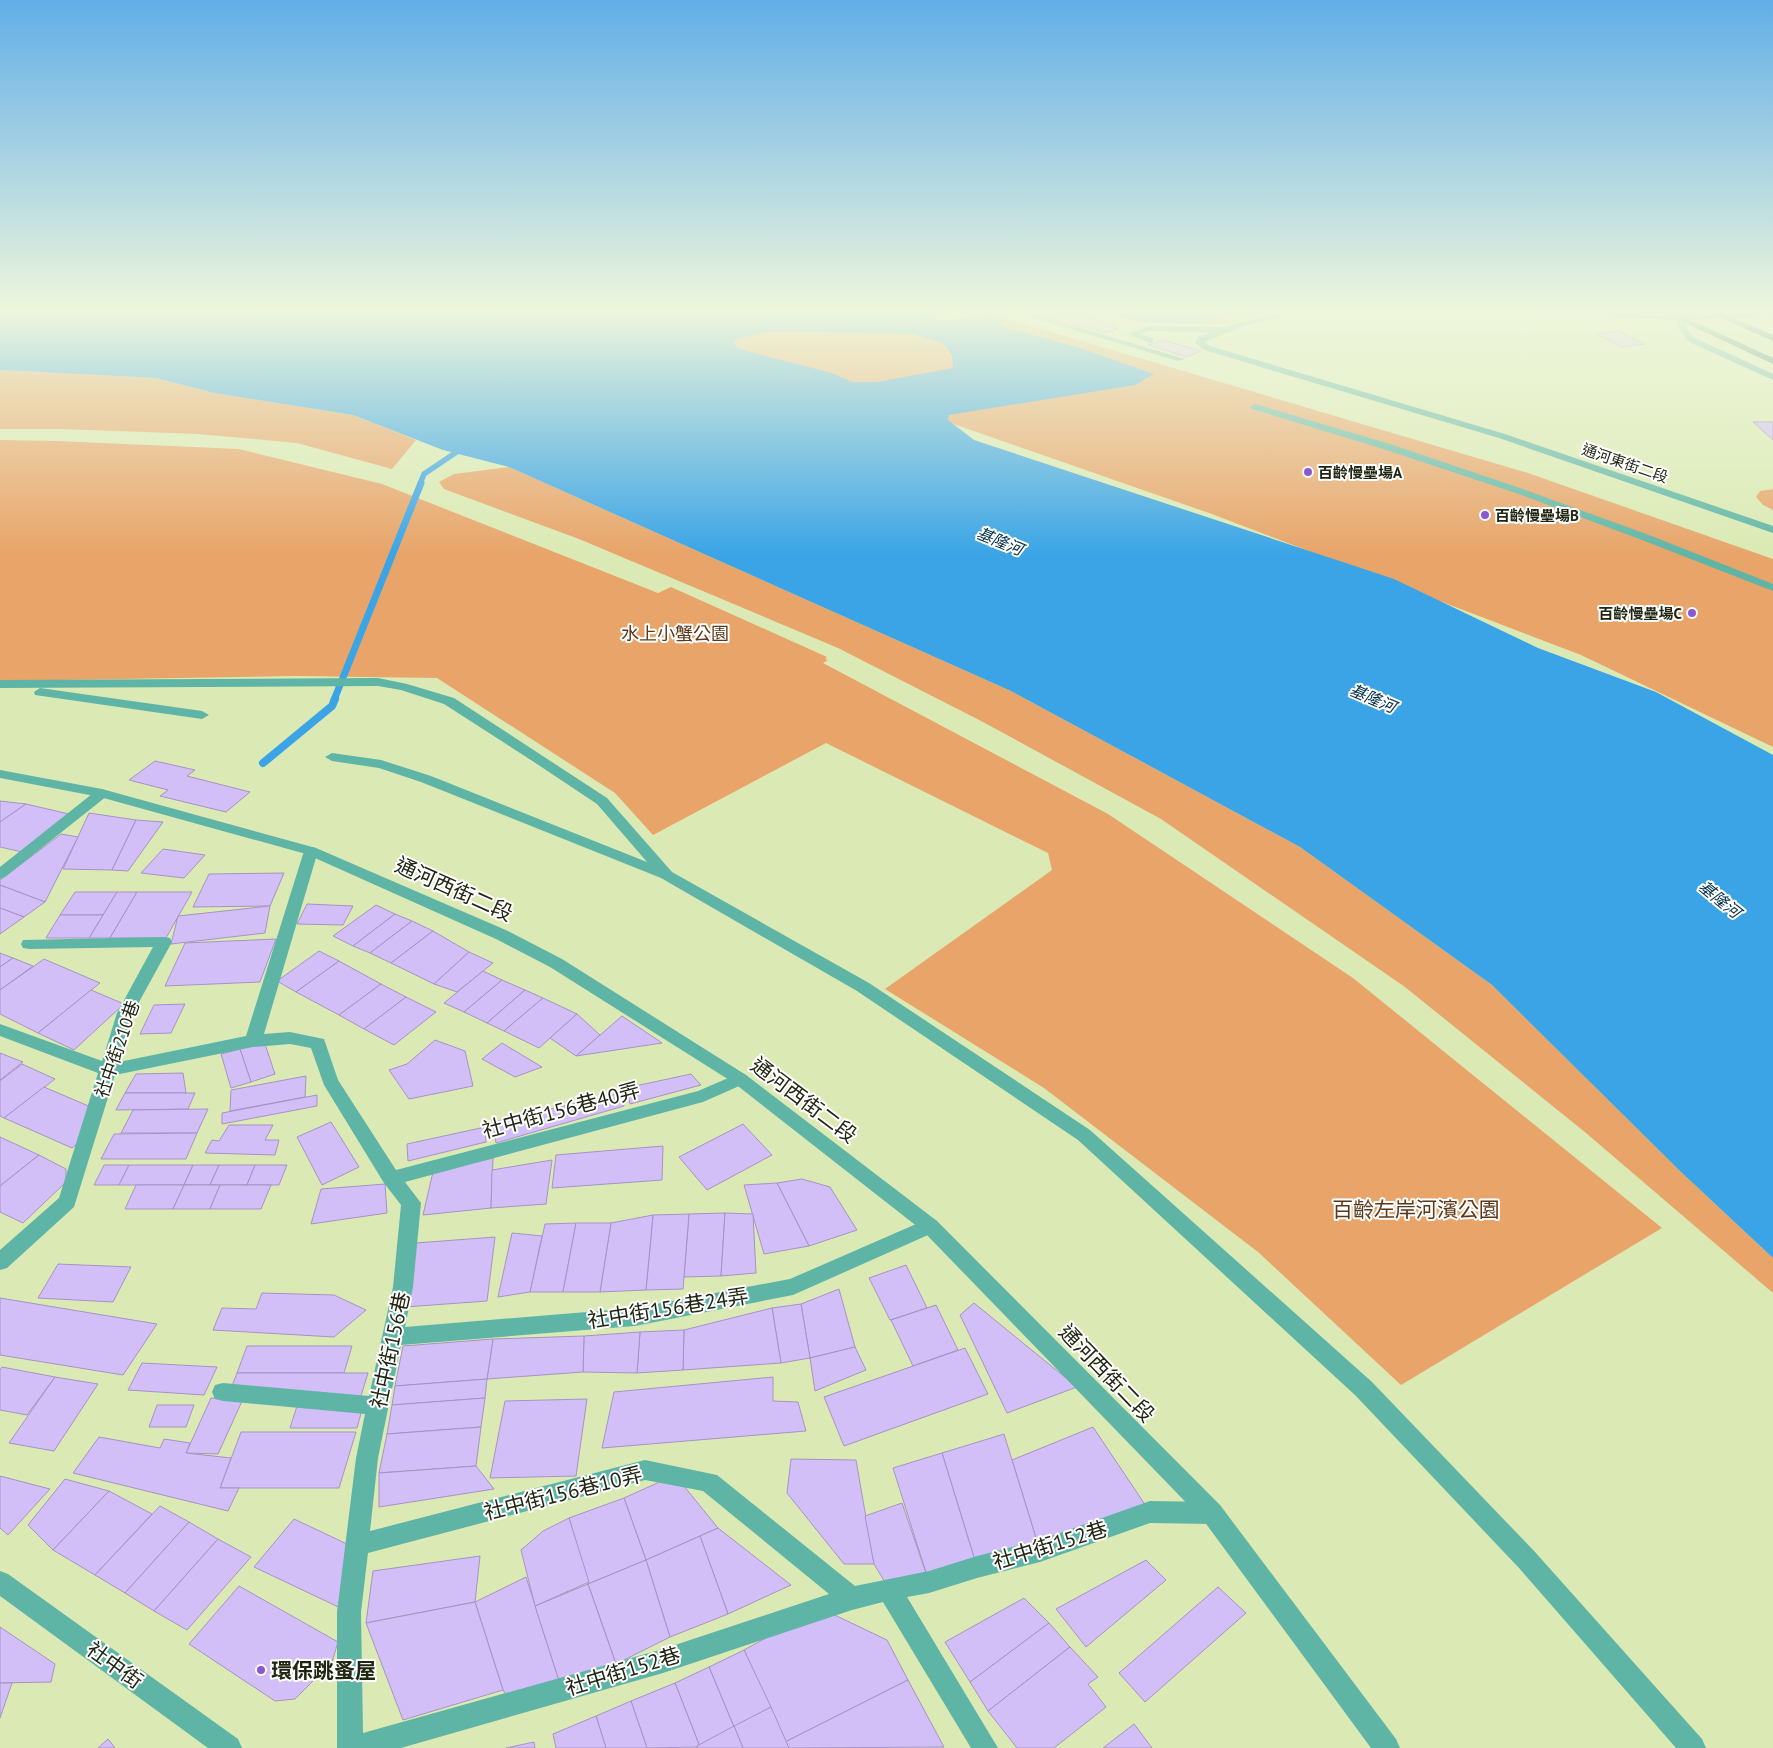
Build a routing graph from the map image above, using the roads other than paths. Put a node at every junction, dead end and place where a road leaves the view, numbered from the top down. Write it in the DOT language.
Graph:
graph roads {
  1 [pos="1356,393"];
  2 [pos="1255,407"];
  3 [pos="1773,530"];
  4 [pos="1773,588"];
  5 [pos="0,684"];
  6 [pos="22,686"];
  7 [pos="202,715"];
  8 [pos="332,757"];
  9 [pos="0,774"];
  10 [pos="102,794"];
  11 [pos="311,851"];
  12 [pos="0,874"];
  13 [pos="667,875"];
  14 [pos="29,944"];
  15 [pos="0,1030"];
  16 [pos="252,1041"];
  17 [pos="108,1070"];
  18 [pos="740,1079"];
  19 [pos="391,1178"];
  20 [pos="930,1226"];
  21 [pos="0,1262"];
  22 [pos="393,1337"];
  23 [pos="223,1392"];
  24 [pos="378,1406"];
  25 [pos="1212,1513"];
  26 [pos="357,1545"];
  27 [pos="0,1582"];
  28 [pos="888,1588"];
  29 [pos="852,1598"];
  30 [pos="229,1748"];
  31 [pos="350,1748"];
  32 [pos="356,1748"];
  33 [pos="985,1748"];
  34 [pos="1388,1748"];
  35 [pos="1693,1748"];
  1 -- 3 [label="street, 通河東街二段"];
  2 -- 4 [label="street"];
  5 -- 6 [label="street"];
  6 -- 7 [label="street"];
  6 -- 13 [label="street"];
  8 -- 13 [label="street"];
  9 -- 10 [label="street, 通河西街二段"];
  10 -- 11 [label="street, 通河西街二段"];
  10 -- 12 [label="street"];
  11 -- 16 [label="street"];
  11 -- 18 [label="street, 通河西街二段"];
  13 -- 35 [label="street"];
  14 -- 17 [label="street, 社中街210巷"];
  15 -- 17 [label="street"];
  16 -- 17 [label="street"];
  16 -- 19 [label="street, 社中街156巷"];
  17 -- 21 [label="street, 社中街210巷"];
  18 -- 19 [label="street, 社中街156巷40弄"];
  18 -- 20 [label="street, 通河西街二段"];
  19 -- 22 [label="street, 社中街156巷"];
  20 -- 22 [label="street, 社中街156巷24弄"];
  20 -- 25 [label="street, 通河西街二段"];
  22 -- 24 [label="street, 社中街156巷"];
  23 -- 24 [label="street"];
  24 -- 26 [label="street, 社中街156巷"];
  25 -- 28 [label="street, 社中街152巷"];
  25 -- 34 [label="street, 通河西街二段"];
  26 -- 29 [label="street, 社中街156巷10弄"];
  26 -- 31 [label="street, 社中街156巷"];
  27 -- 30 [label="street, 社中街"];
  28 -- 29 [label="street, 社中街152巷"];
  28 -- 33 [label="street"];
  29 -- 32 [label="street, 社中街152巷"];
}
